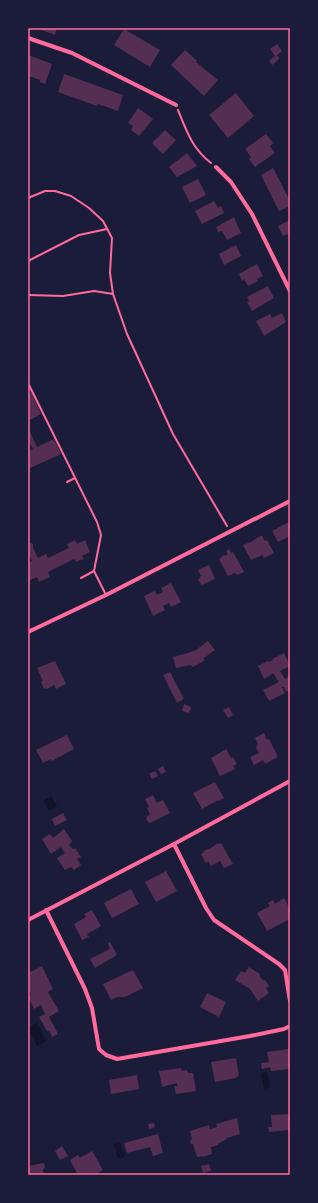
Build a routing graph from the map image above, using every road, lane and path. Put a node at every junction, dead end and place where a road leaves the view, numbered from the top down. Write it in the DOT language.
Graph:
graph roads {
  1 [pos="28,38"];
  2 [pos="176,105"];
  3 [pos="216,167"];
  4 [pos="28,198"];
  5 [pos="107,229"];
  6 [pos="28,261"];
  7 [pos="290,291"];
  8 [pos="113,294"];
  9 [pos="28,295"];
  10 [pos="28,384"];
  11 [pos="75,478"];
  12 [pos="67,482"];
  13 [pos="290,502"];
  14 [pos="225,523"];
  15 [pos="94,571"];
  16 [pos="81,578"];
  17 [pos="106,595"];
  18 [pos="28,632"];
  19 [pos="290,781"];
  20 [pos="174,844"];
  21 [pos="46,910"];
  22 [pos="28,920"];
  23 [pos="290,1000"];
  24 [pos="290,1026"];
  1 -- 2 [label="street"];
  2 -- 3 [label="path"];
  3 -- 7 [label="street"];
  4 -- 5 [label="path"];
  5 -- 6 [label="path"];
  5 -- 8 [label="path"];
  8 -- 9 [label="path"];
  8 -- 14 [label="path"];
  10 -- 11 [label="lane"];
  11 -- 12 [label="lane"];
  11 -- 15 [label="lane"];
  13 -- 17 [label="street"];
  15 -- 16 [label="lane"];
  15 -- 17 [label="lane"];
  17 -- 18 [label="street"];
  19 -- 20 [label="street"];
  20 -- 21 [label="street"];
  20 -- 23 [label="street"];
  21 -- 22 [label="street"];
  21 -- 24 [label="street"];
}
